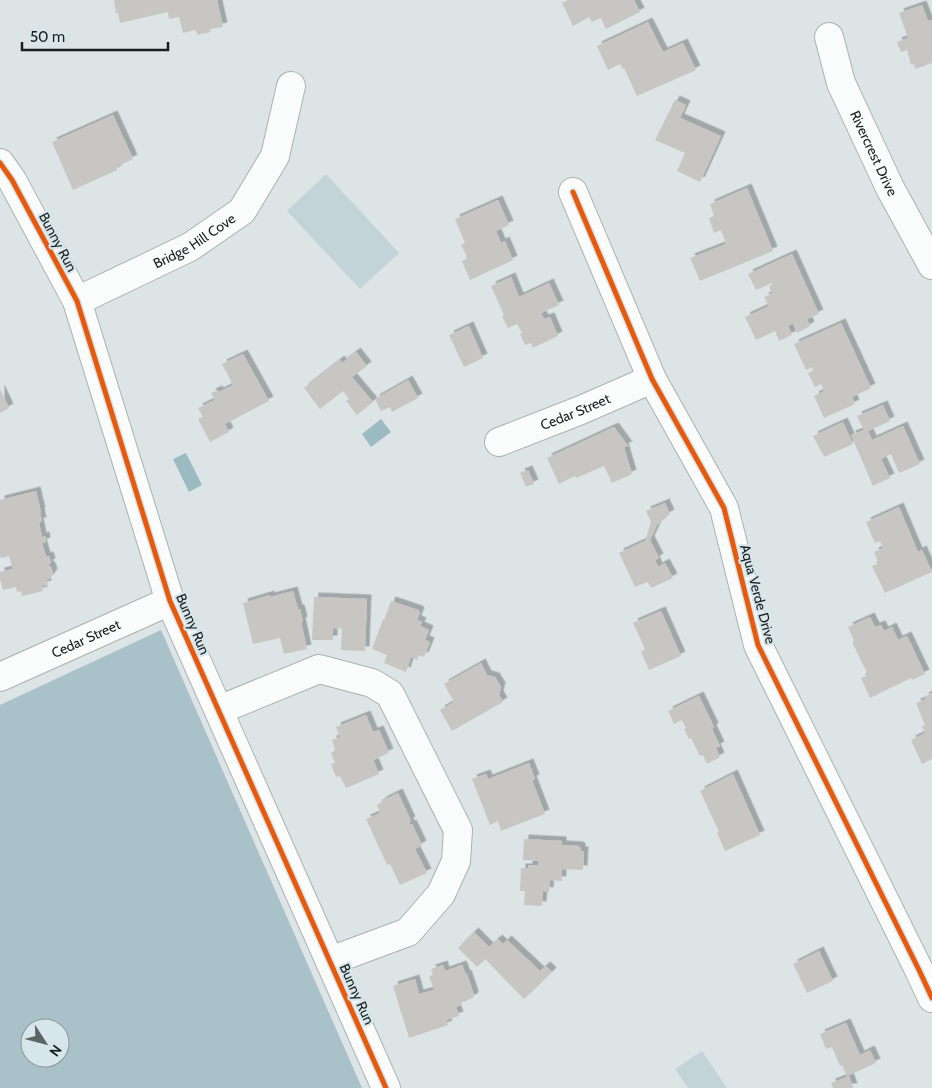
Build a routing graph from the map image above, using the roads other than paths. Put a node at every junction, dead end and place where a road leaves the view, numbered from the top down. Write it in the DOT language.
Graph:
graph roads {
  1 [pos="829,37"];
  2 [pos="291,86"];
  3 [pos="0,163"];
  4 [pos="573,192"];
  5 [pos="932,265"];
  6 [pos="77,301"];
  7 [pos="652,379"];
  8 [pos="499,442"];
  9 [pos="170,601"];
  10 [pos="0,677"];
  11 [pos="219,710"];
  12 [pos="330,961"];
  13 [pos="932,998"];
  14 [pos="386,1088"];
  1 -- 5 [label="street, Rivercrest Drive"];
  2 -- 6 [label="street, Bridge Hill Cove"];
  3 -- 6 [label="street, Bunny Run"];
  4 -- 7 [label="street, Aqua Verde Drive"];
  6 -- 9 [label="street, Bunny Run"];
  7 -- 8 [label="street, Cedar Street"];
  7 -- 13 [label="street, Aqua Verde Drive"];
  9 -- 10 [label="street, Cedar Street"];
  9 -- 11 [label="street, Bunny Run"];
  11 -- 12 [label="street, Bunny Run"];
  11 -- 12 [label="street"];
  12 -- 14 [label="street, Bunny Run"];
}
